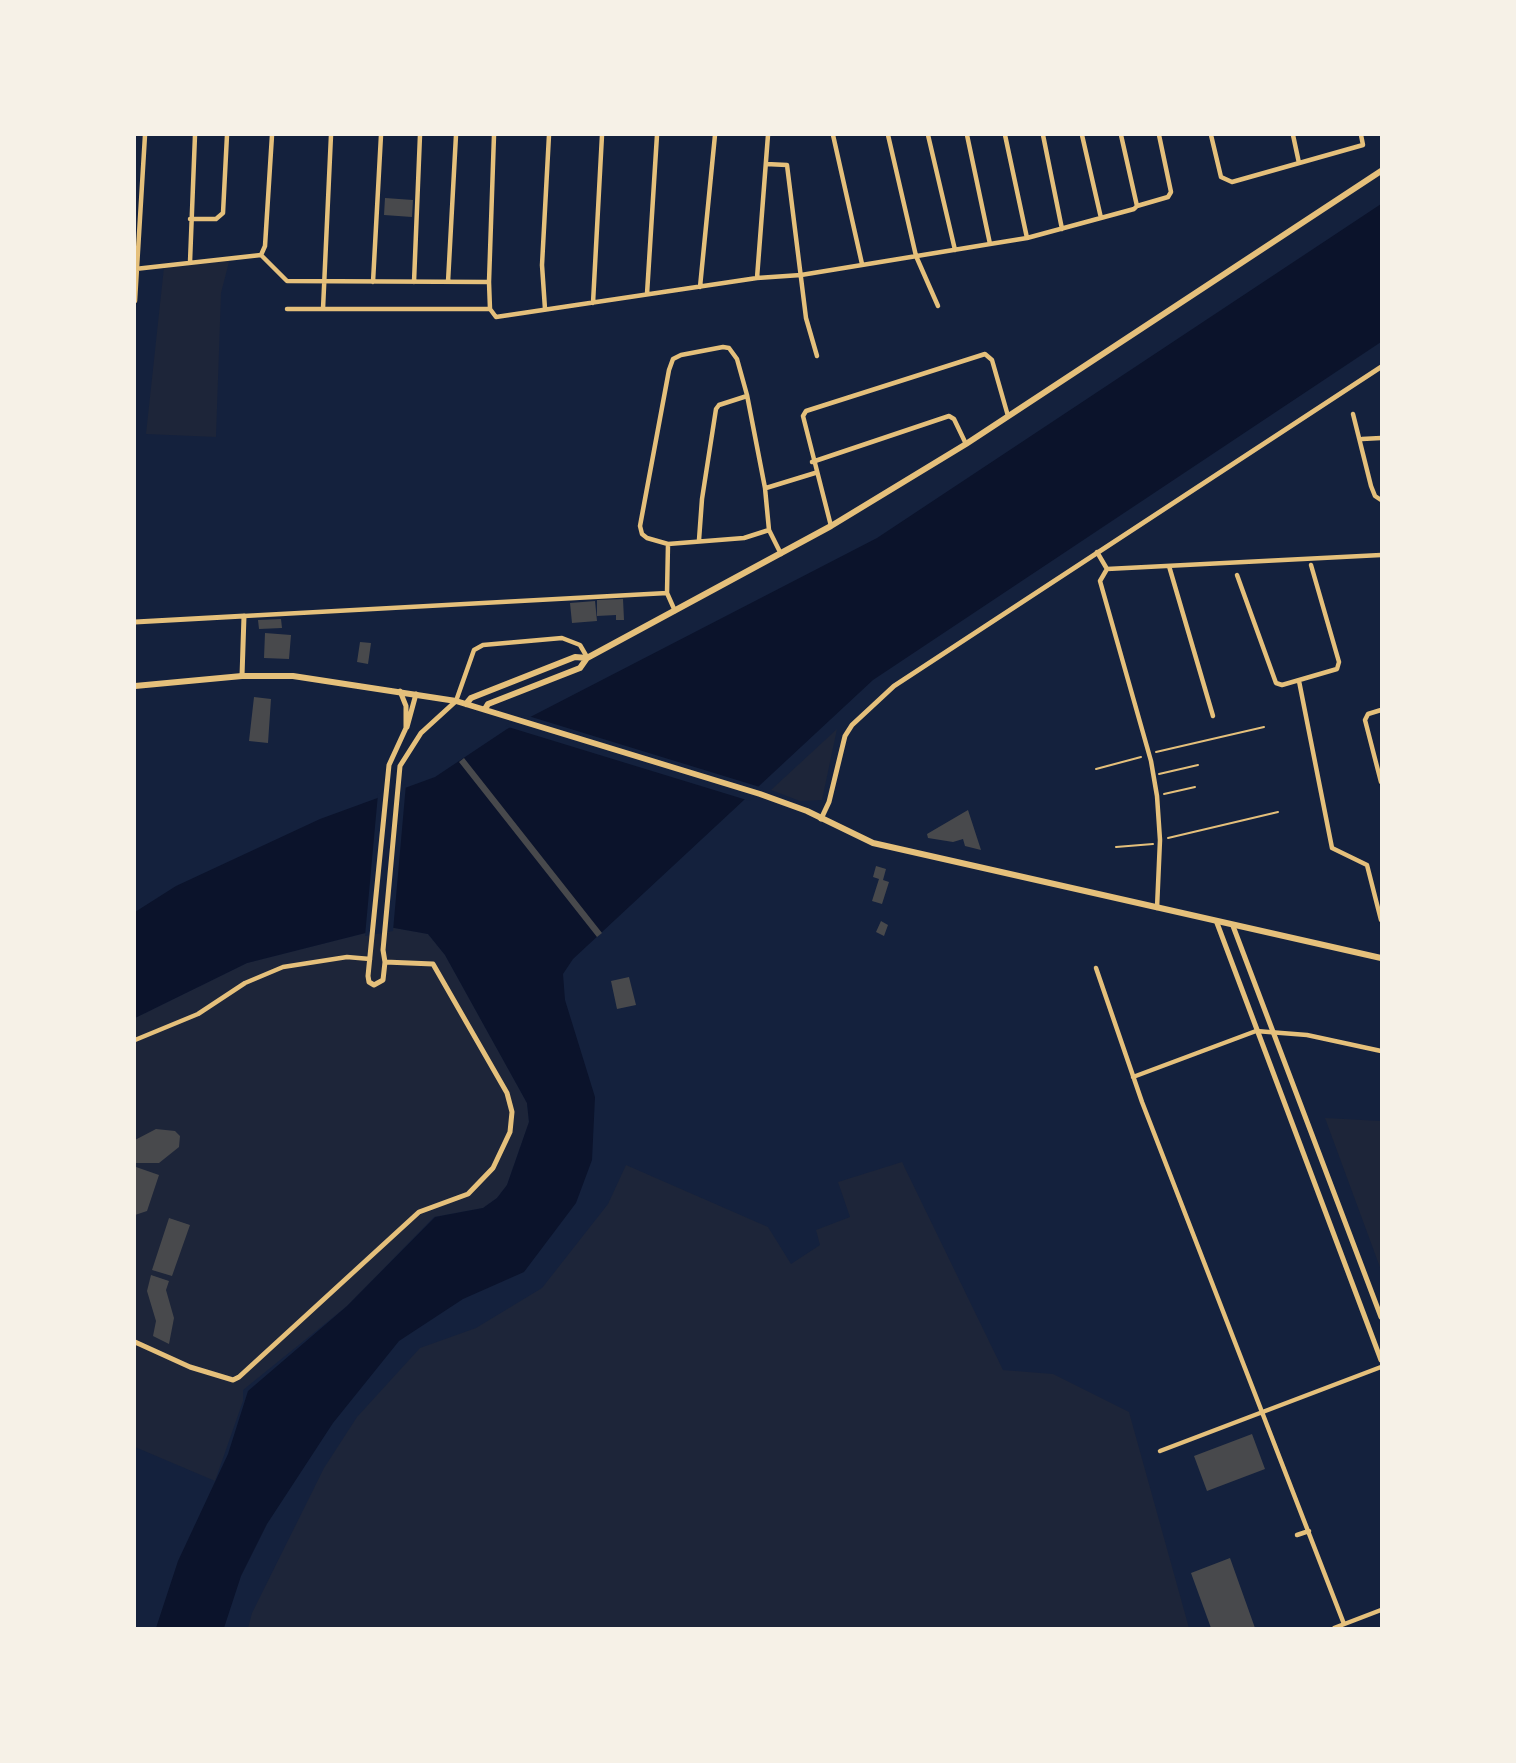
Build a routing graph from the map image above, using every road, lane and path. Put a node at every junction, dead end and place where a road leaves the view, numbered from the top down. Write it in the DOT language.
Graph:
graph roads {
  1 [pos="145,135"];
  2 [pos="195,135"];
  3 [pos="227,135"];
  4 [pos="272,135"];
  5 [pos="331,135"];
  6 [pos="381,135"];
  7 [pos="420,135"];
  8 [pos="456,135"];
  9 [pos="494,135"];
  10 [pos="549,135"];
  11 [pos="602,135"];
  12 [pos="657,135"];
  13 [pos="715,135"];
  14 [pos="768,135"];
  15 [pos="833,135"];
  16 [pos="888,135"];
  17 [pos="929,135"];
  18 [pos="967,135"];
  19 [pos="1005,135"];
  20 [pos="1043,135"];
  21 [pos="1082,135"];
  22 [pos="1121,135"];
  23 [pos="1159,135"];
  24 [pos="1211,135"];
  25 [pos="1293,135"];
  26 [pos="1361,135"];
  27 [pos="1299,163"];
  28 [pos="766,164"];
  29 [pos="1381,171"];
  30 [pos="1137,207"];
  31 [pos="1101,218"];
  32 [pos="190,219"];
  33 [pos="1062,229"];
  34 [pos="1027,238"];
  35 [pos="990,244"];
  36 [pos="955,250"];
  37 [pos="261,255"];
  38 [pos="916,256"];
  39 [pos="190,262"];
  40 [pos="862,264"];
  41 [pos="136,269"];
  42 [pos="801,275"];
  43 [pos="757,278"];
  44 [pos="324,282"];
  45 [pos="373,282"];
  46 [pos="414,282"];
  47 [pos="448,282"];
  48 [pos="489,282"];
  49 [pos="701,287"];
  50 [pos="647,294"];
  51 [pos="135,300"];
  52 [pos="593,303"];
  53 [pos="937,306"];
  54 [pos="288,309"];
  55 [pos="323,309"];
  56 [pos="490,309"];
  57 [pos="545,309"];
  58 [pos="817,356"];
  59 [pos="1381,367"];
  60 [pos="747,396"];
  61 [pos="1353,415"];
  62 [pos="1009,416"];
  63 [pos="1381,438"];
  64 [pos="1362,439"];
  65 [pos="966,444"];
  66 [pos="812,462"];
  67 [pos="816,473"];
  68 [pos="765,488"];
  69 [pos="1381,500"];
  70 [pos="831,527"];
  71 [pos="769,530"];
  72 [pos="699,540"];
  73 [pos="668,544"];
  74 [pos="1097,552"];
  75 [pos="781,555"];
  76 [pos="1381,555"];
  77 [pos="1311,565"];
  78 [pos="1169,566"];
  79 [pos="1107,569"];
  80 [pos="1237,575"];
  81 [pos="667,593"];
  82 [pos="675,612"];
  83 [pos="244,616"];
  84 [pos="135,622"];
  85 [pos="587,658"];
  86 [pos="242,676"];
  87 [pos="1299,681"];
  88 [pos="135,686"];
  89 [pos="400,691"];
  90 [pos="416,694"];
  91 [pos="457,701"];
  92 [pos="466,704"];
  93 [pos="485,709"];
  94 [pos="1381,710"];
  95 [pos="1213,716"];
  96 [pos="411,721"];
  97 [pos="1264,727"];
  98 [pos="406,728"];
  99 [pos="421,733"];
  100 [pos="1148,755"];
  101 [pos="1198,765"];
  102 [pos="1096,769"];
  103 [pos="1153,775"];
  104 [pos="1381,782"];
  105 [pos="1195,787"];
  106 [pos="1157,796"];
  107 [pos="1278,812"];
  108 [pos="821,819"];
  109 [pos="1160,842"];
  110 [pos="1116,847"];
  111 [pos="1157,908"];
  112 [pos="1381,920"];
  113 [pos="1217,922"];
  114 [pos="1233,926"];
  115 [pos="383,952"];
  116 [pos="370,957"];
  117 [pos="1381,958"];
  118 [pos="385,962"];
  119 [pos="1096,968"];
  120 [pos="1256,1031"];
  121 [pos="1272,1032"];
  122 [pos="135,1040"];
  123 [pos="1381,1051"];
  124 [pos="1133,1077"];
  125 [pos="1381,1317"];
  126 [pos="135,1342"];
  127 [pos="1381,1360"];
  128 [pos="1381,1367"];
  129 [pos="1263,1412"];
  130 [pos="1160,1451"];
  131 [pos="1309,1531"];
  132 [pos="1297,1535"];
  133 [pos="1381,1610"];
  134 [pos="1344,1624"];
  135 [pos="1334,1628"];
  1 -- 41 [label="street"];
  2 -- 32 [label="street"];
  3 -- 32 [label="street"];
  4 -- 37 [label="street"];
  5 -- 44 [label="street"];
  6 -- 45 [label="street"];
  7 -- 46 [label="street"];
  8 -- 47 [label="street"];
  9 -- 48 [label="street"];
  10 -- 57 [label="street"];
  11 -- 52 [label="street"];
  12 -- 50 [label="street"];
  13 -- 49 [label="street"];
  14 -- 28 [label="street"];
  15 -- 40 [label="street"];
  16 -- 38 [label="street"];
  17 -- 36 [label="street"];
  18 -- 35 [label="street"];
  19 -- 34 [label="street"];
  20 -- 33 [label="street"];
  21 -- 31 [label="street"];
  22 -- 30 [label="street"];
  23 -- 30 [label="street"];
  24 -- 27 [label="street"];
  25 -- 27 [label="street"];
  26 -- 27 [label="street"];
  28 -- 42 [label="street"];
  28 -- 43 [label="street"];
  29 -- 62 [label="main road"];
  30 -- 31 [label="street"];
  31 -- 33 [label="street"];
  32 -- 39 [label="street"];
  33 -- 34 [label="street"];
  34 -- 35 [label="street"];
  35 -- 36 [label="street"];
  36 -- 38 [label="street"];
  37 -- 39 [label="street"];
  37 -- 44 [label="street"];
  38 -- 40 [label="street"];
  38 -- 53 [label="street"];
  39 -- 41 [label="street"];
  40 -- 42 [label="street"];
  41 -- 51 [label="street"];
  42 -- 43 [label="street"];
  42 -- 58 [label="street"];
  43 -- 49 [label="street"];
  44 -- 45 [label="street"];
  44 -- 55 [label="street"];
  45 -- 46 [label="street"];
  46 -- 47 [label="street"];
  47 -- 48 [label="street"];
  48 -- 56 [label="street"];
  49 -- 50 [label="street"];
  50 -- 52 [label="street"];
  52 -- 57 [label="street"];
  54 -- 55 [label="street"];
  55 -- 56 [label="street"];
  56 -- 57 [label="street"];
  59 -- 74 [label="street"];
  60 -- 68 [label="street"];
  60 -- 72 [label="street"];
  60 -- 73 [label="street"];
  61 -- 64 [label="street"];
  62 -- 65 [label="main road"];
  62 -- 66 [label="street"];
  63 -- 64 [label="street"];
  64 -- 69 [label="street"];
  65 -- 66 [label="street"];
  65 -- 70 [label="main road"];
  66 -- 67 [label="street"];
  67 -- 68 [label="street"];
  67 -- 70 [label="street"];
  68 -- 71 [label="street"];
  70 -- 75 [label="main road"];
  71 -- 72 [label="street"];
  71 -- 75 [label="street"];
  72 -- 73 [label="street"];
  73 -- 81 [label="street"];
  74 -- 79 [label="street"];
  74 -- 108 [label="street"];
  75 -- 82 [label="main road"];
  76 -- 78 [label="street"];
  77 -- 87 [label="street"];
  78 -- 79 [label="street"];
  78 -- 95 [label="street"];
  79 -- 100 [label="street"];
  80 -- 87 [label="street"];
  81 -- 82 [label="street"];
  81 -- 83 [label="street"];
  82 -- 85 [label="main road"];
  83 -- 84 [label="street"];
  83 -- 86 [label="street"];
  85 -- 91 [label="street"];
  85 -- 92 [label="main road"];
  85 -- 93 [label="main road"];
  86 -- 88 [label="main road"];
  86 -- 89 [label="main road"];
  87 -- 112 [label="street"];
  89 -- 90 [label="main road"];
  89 -- 98 [label="street"];
  90 -- 91 [label="main road"];
  90 -- 96 [label="street"];
  91 -- 92 [label="main road"];
  91 -- 99 [label="street"];
  92 -- 93 [label="main road"];
  93 -- 108 [label="main road"];
  94 -- 104 [label="street"];
  96 -- 98 [label="street"];
  96 -- 99 [label="street"];
  97 -- 100 [label="path"];
  98 -- 116 [label="street"];
  99 -- 115 [label="street"];
  100 -- 102 [label="path"];
  100 -- 103 [label="street"];
  101 -- 103 [label="path"];
  103 -- 106 [label="street"];
  105 -- 106 [label="path"];
  106 -- 109 [label="street"];
  107 -- 109 [label="path"];
  108 -- 111 [label="main road"];
  109 -- 110 [label="path"];
  109 -- 111 [label="street"];
  111 -- 113 [label="main road"];
  113 -- 114 [label="main road"];
  113 -- 120 [label="street"];
  114 -- 117 [label="main road"];
  114 -- 121 [label="street"];
  115 -- 116 [label="street"];
  115 -- 118 [label="street"];
  116 -- 118 [label="street"];
  116 -- 122 [label="street"];
  118 -- 126 [label="street"];
  119 -- 124 [label="street"];
  120 -- 121 [label="street"];
  120 -- 124 [label="street"];
  120 -- 127 [label="street"];
  121 -- 123 [label="street"];
  121 -- 125 [label="street"];
  124 -- 129 [label="street"];
  128 -- 129 [label="street"];
  129 -- 130 [label="street"];
  129 -- 131 [label="street"];
  131 -- 132 [label="street"];
  131 -- 134 [label="street"];
  133 -- 134 [label="street"];
  134 -- 135 [label="street"];
}
